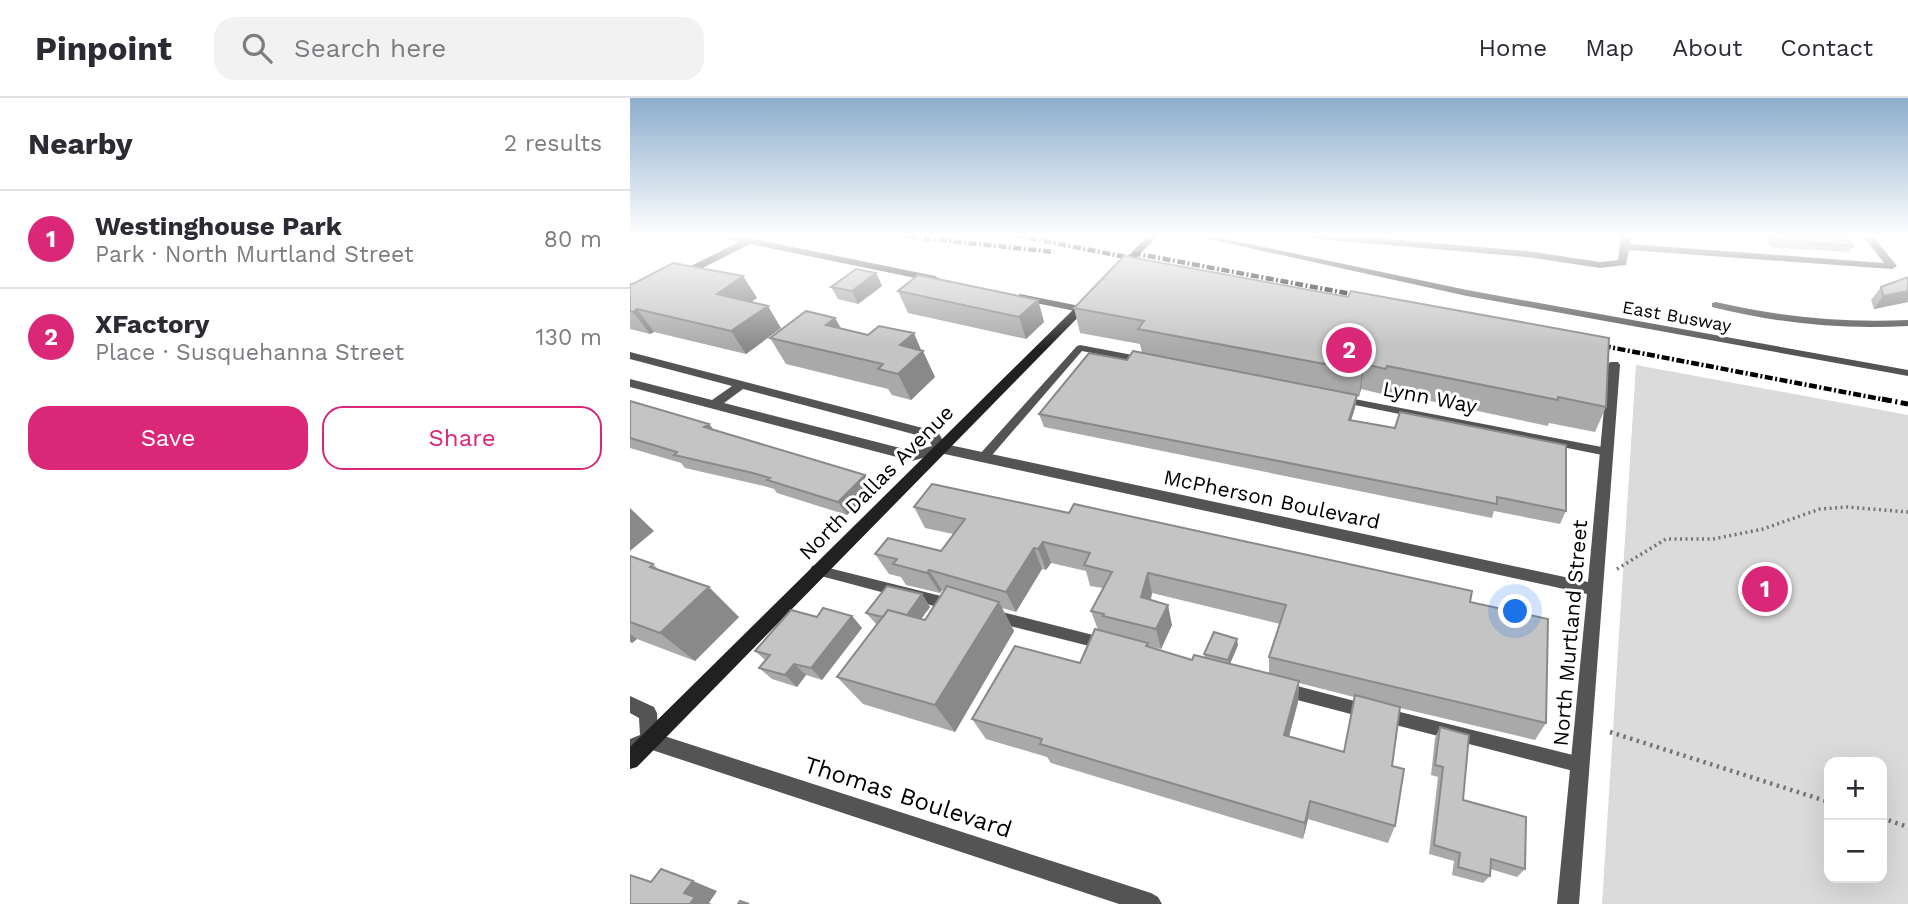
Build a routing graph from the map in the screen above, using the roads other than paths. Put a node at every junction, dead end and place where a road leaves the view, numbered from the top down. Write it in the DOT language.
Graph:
graph roads {
  1 [pos="686,273"];
  2 [pos="901,273"];
  3 [pos="1116,273"];
  4 [pos="1368,273"];
  5 [pos="1112,277"];
  6 [pos="671,280"];
  7 [pos="947,282"];
  8 [pos="1096,293"];
  9 [pos="1013,295"];
  10 [pos="1716,305"];
  11 [pos="1080,309"];
  12 [pos="1908,323"];
  13 [pos="630,355"];
  14 [pos="1149,362"];
  15 [pos="1614,365"];
  16 [pos="1908,373"];
  17 [pos="630,383"];
  18 [pos="742,384"];
  19 [pos="1327,397"];
  20 [pos="713,405"];
  21 [pos="940,448"];
  22 [pos="1607,452"];
  23 [pos="982,458"];
  24 [pos="817,570"];
  25 [pos="1596,590"];
  26 [pos="1120,648"];
  27 [pos="1269,686"];
  28 [pos="630,704"];
  29 [pos="639,744"];
  30 [pos="630,760"];
  31 [pos="1581,765"];
  32 [pos="1151,904"];
  33 [pos="1569,904"];
  1 -- 6 [label="street"];
  2 -- 7 [label="street"];
  3 -- 5 [label="main road"];
  4 -- 16 [label="lane, East Busway"];
  8 -- 11 [label="main road, North Dallas Avenue"];
  9 -- 11 [label="street"];
  10 -- 12 [label="street"];
  11 -- 21 [label="main road, North Dallas Avenue"];
  13 -- 18 [label="street, McPherson Boulevard"];
  14 -- 23 [label="lane"];
  15 -- 22 [label="street, North Murtland Street"];
  17 -- 20 [label="street, McPherson Boulevard"];
  18 -- 20 [label="street"];
  18 -- 21 [label="street, McPherson Boulevard"];
  19 -- 22 [label="lane, Lynn Way"];
  20 -- 21 [label="street, McPherson Boulevard"];
  21 -- 23 [label="street, McPherson Boulevard"];
  21 -- 24 [label="main road, North Dallas Avenue"];
  22 -- 25 [label="street, North Murtland Street"];
  23 -- 25 [label="street, McPherson Boulevard"];
  24 -- 26 [label="lane"];
  24 -- 29 [label="main road, North Dallas Avenue"];
  25 -- 31 [label="street, North Murtland Street"];
  27 -- 31 [label="lane"];
  28 -- 29 [label="street"];
  29 -- 30 [label="main road, North Dallas Avenue"];
  29 -- 32 [label="street, Thomas Boulevard"];
  31 -- 33 [label="street, North Murtland Street"];
}
